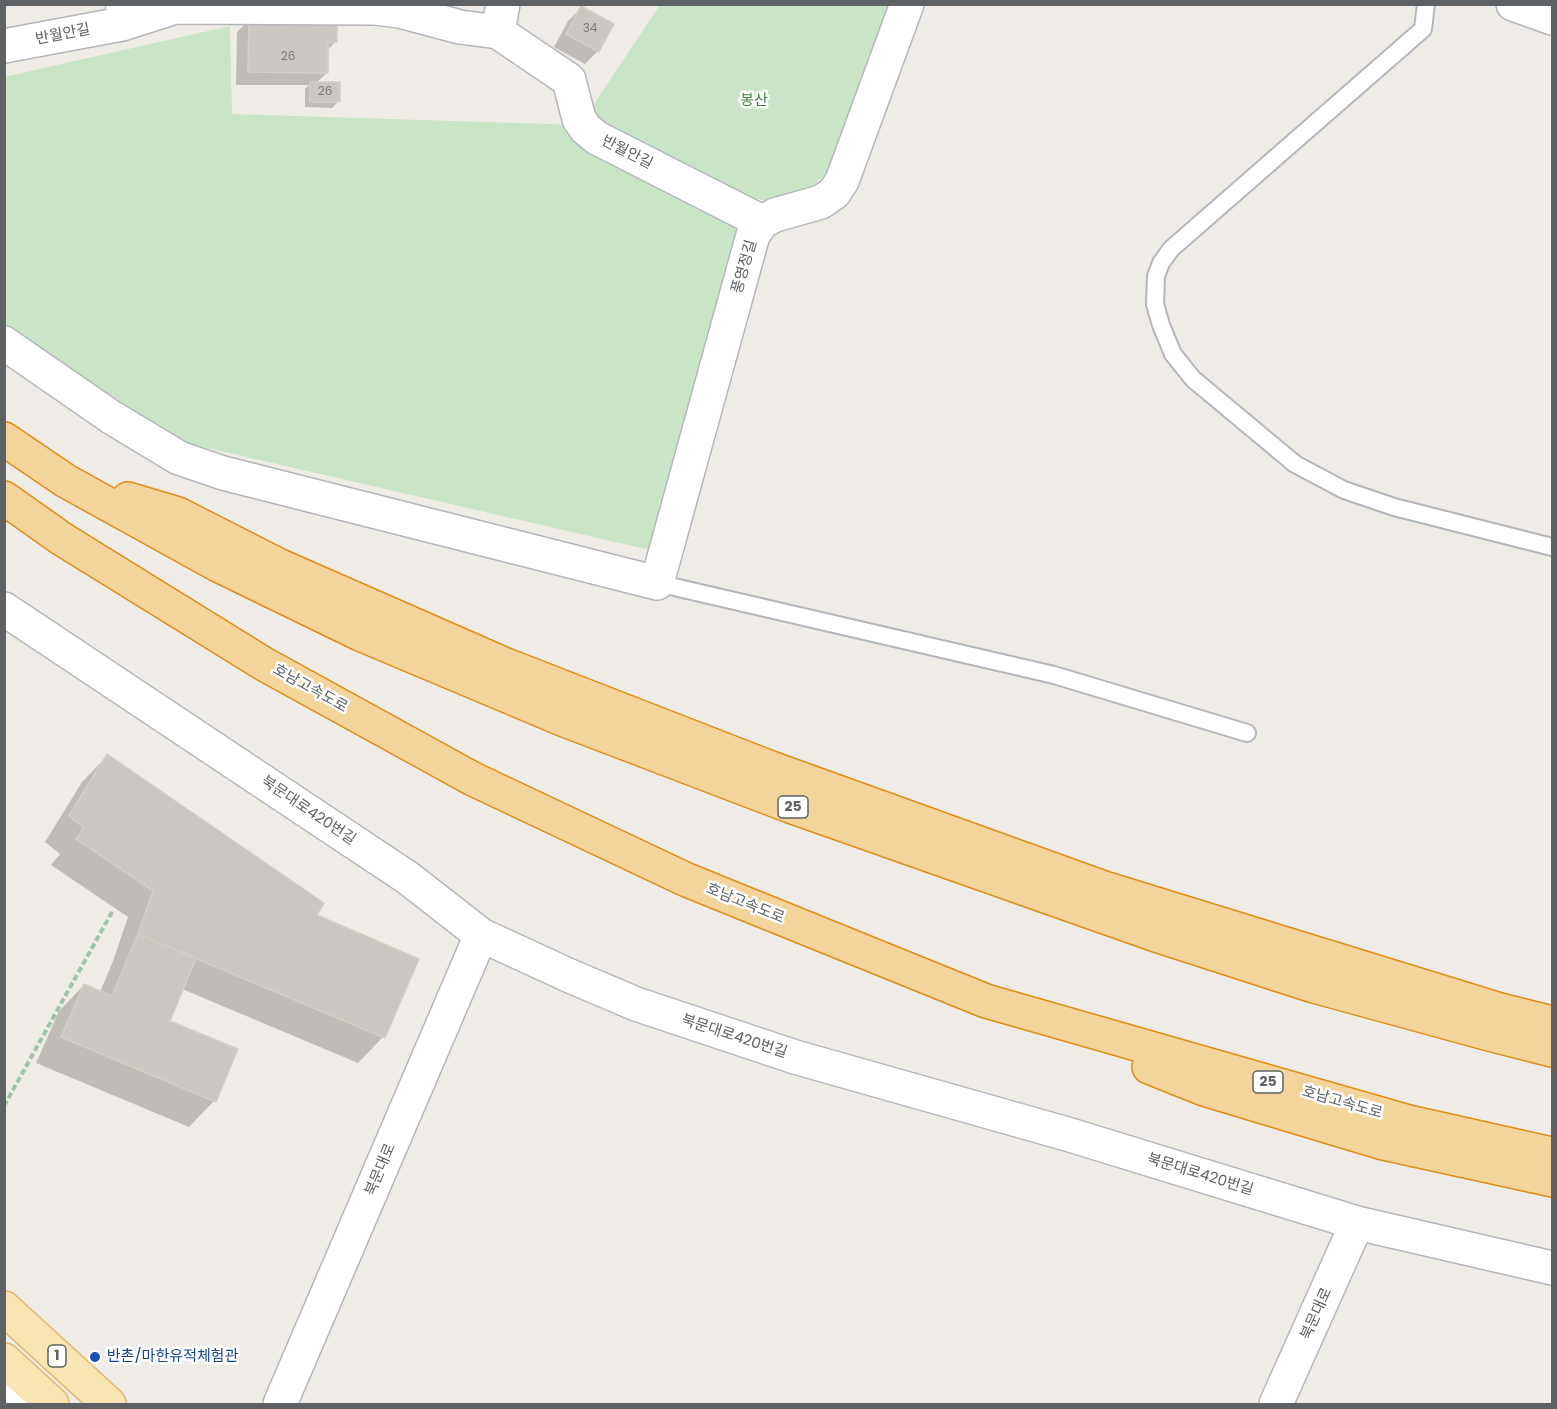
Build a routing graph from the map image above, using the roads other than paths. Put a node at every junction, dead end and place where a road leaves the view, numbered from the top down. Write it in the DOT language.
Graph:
graph roads {
  1 [pos="906,4"];
  2 [pos="1426,4"];
  3 [pos="1513,4"];
  4 [pos="376,6"];
  5 [pos="123,14"];
  6 [pos="500,18"];
  7 [pos="1552,18"];
  8 [pos="4,46"];
  9 [pos="762,222"];
  10 [pos="4,343"];
  11 [pos="4,439"];
  12 [pos="66,481"];
  13 [pos="4,498"];
  14 [pos="1552,547"];
  15 [pos="657,583"];
  16 [pos="4,609"];
  17 [pos="1247,733"];
  18 [pos="481,935"];
  19 [pos="986,1001"];
  20 [pos="1552,1023"];
  21 [pos="1552,1050"];
  22 [pos="1552,1154"];
  23 [pos="1552,1180"];
  24 [pos="1357,1223"];
  25 [pos="1552,1268"];
  26 [pos="4,1308"];
  27 [pos="4,1360"];
  28 [pos="4,1386"];
  29 [pos="16,1404"];
  30 [pos="52,1404"];
  31 [pos="109,1404"];
  32 [pos="280,1404"];
  33 [pos="1276,1404"];
  1 -- 9 [label="street, 풍영정길"];
  2 -- 14 [label="lane"];
  3 -- 7 [label="street"];
  4 -- 5 [label="street, 반월안길"];
  4 -- 6 [label="street, 반월안길"];
  5 -- 8 [label="street, 반월안길"];
  6 -- 9 [label="street, 반월안길"];
  9 -- 15 [label="street, 풍영정길"];
  10 -- 15 [label="street"];
  11 -- 12 [label="highway, 25"];
  12 -- 20 [label="highway"];
  12 -- 21 [label="highway, 25"];
  13 -- 19 [label="highway, 호남고속도로 / 25"];
  15 -- 17 [label="lane"];
  16 -- 18 [label="street, 북문대로420번길"];
  18 -- 24 [label="street, 북문대로420번길"];
  18 -- 32 [label="street, 북문대로"];
  19 -- 22 [label="highway, 호남고속도로 / 25"];
  19 -- 23 [label="highway"];
  24 -- 25 [label="street, 북문대로420번길"];
  24 -- 33 [label="street, 북문대로"];
  26 -- 31 [label="main road, 1"];
  27 -- 30 [label="main road"];
  28 -- 29 [label="street"];
}
